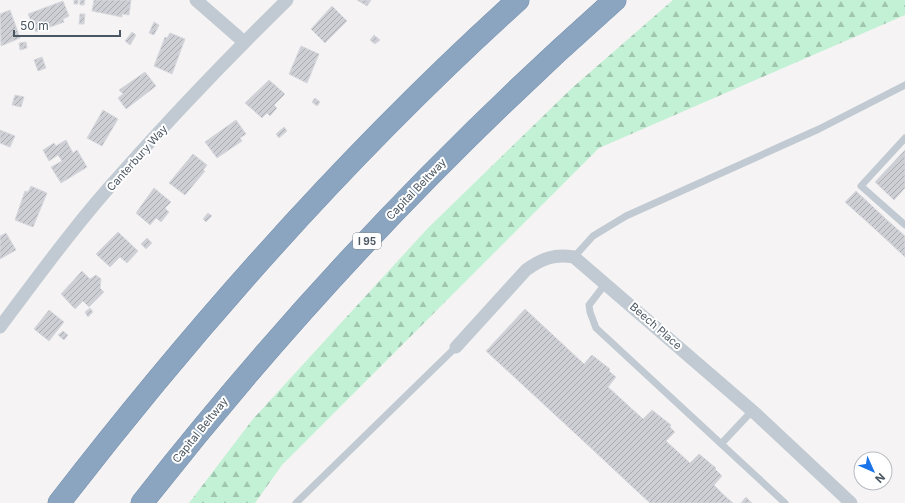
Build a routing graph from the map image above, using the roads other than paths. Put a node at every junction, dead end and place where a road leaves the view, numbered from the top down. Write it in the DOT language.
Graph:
graph roads {
  1 [pos="196,0"];
  2 [pos="287,0"];
  3 [pos="518,0"];
  4 [pos="615,0"];
  5 [pos="244,42"];
  6 [pos="905,85"];
  7 [pos="905,138"];
  8 [pos="905,225"];
  9 [pos="574,257"];
  10 [pos="606,283"];
  11 [pos="0,327"];
  12 [pos="456,347"];
  13 [pos="752,411"];
  14 [pos="721,444"];
  15 [pos="59,503"];
  16 [pos="142,503"];
  17 [pos="296,503"];
  18 [pos="785,503"];
  19 [pos="851,503"];
  1 -- 5 [label="street"];
  2 -- 5 [label="street, Canterbury Way"];
  3 -- 15 [label="highway"];
  4 -- 16 [label="highway, Capital Beltway / I 95"];
  5 -- 11 [label="street, Canterbury Way"];
  6 -- 9 [label="lane"];
  7 -- 8 [label="lane"];
  9 -- 10 [label="street, Beech Place"];
  9 -- 12 [label="street"];
  10 -- 13 [label="street, Beech Place"];
  10 -- 14 [label="lane"];
  12 -- 17 [label="lane"];
  13 -- 14 [label="lane"];
  13 -- 19 [label="street, Beech Place"];
  14 -- 18 [label="lane"];
}
